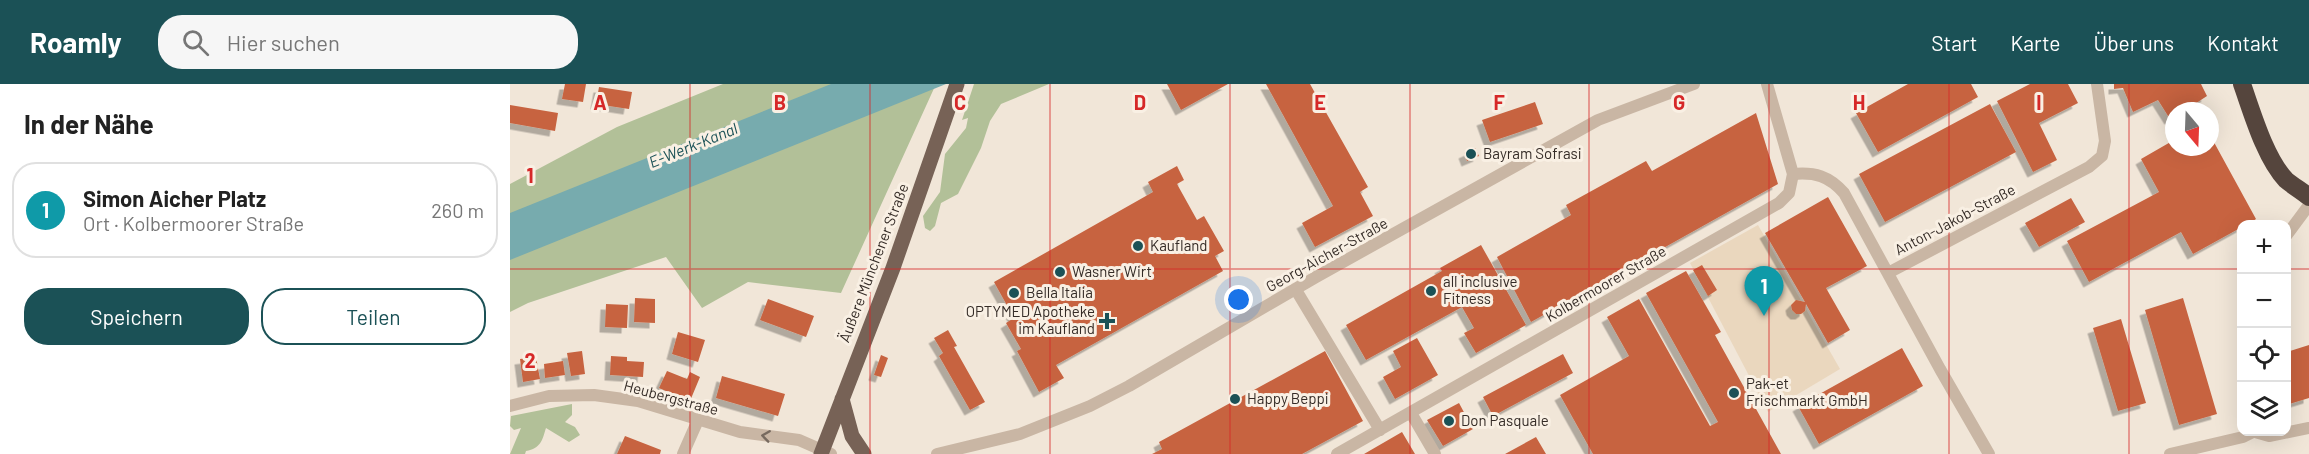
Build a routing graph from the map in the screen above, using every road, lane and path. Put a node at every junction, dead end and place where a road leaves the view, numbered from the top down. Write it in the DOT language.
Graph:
graph roads {
  1 [pos="957,84"];
  2 [pos="1694,84"];
  3 [pos="1767,84"];
  4 [pos="2097,84"];
  5 [pos="2242,84"];
  6 [pos="1793,174"];
  7 [pos="2309,197"];
  8 [pos="2309,205"];
  9 [pos="2291,229"];
  10 [pos="1888,273"];
  11 [pos="1296,290"];
  12 [pos="842,399"];
  13 [pos="510,406"];
  14 [pos="1411,413"];
  15 [pos="698,420"];
  16 [pos="2309,428"];
  17 [pos="1380,430"];
  18 [pos="2291,433"];
  19 [pos="2245,436"];
  20 [pos="824,453"];
  21 [pos="682,454"];
  22 [pos="864,454"];
  23 [pos="937,454"];
  24 [pos="1337,454"];
  25 [pos="1435,454"];
  26 [pos="1989,454"];
  27 [pos="2170,454"];
  1 -- 12 [label="main road, Äußere Münchener Straße"];
  2 -- 11 [label="street, Georg-Aicher-Straße"];
  3 -- 6 [label="street"];
  4 -- 10 [label="street, Anton-Jakob-Straße"];
  5 -- 7 [label="highway"];
  6 -- 10 [label="street, Anton-Jakob-Straße"];
  6 -- 14 [label="street, Kolbermoorer Straße"];
  8 -- 9 [label="street"];
  10 -- 26 [label="street"];
  11 -- 17 [label="street"];
  11 -- 23 [label="street, Georg-Aicher-Straße"];
  12 -- 20 [label="main road, Äußere Münchener Straße"];
  12 -- 22 [label="main road"];
  13 -- 15 [label="street, Heubergstraße"];
  14 -- 17 [label="street, Kolbermoorer Straße"];
  14 -- 25 [label="street"];
  20 -- 15 [label="street, Heubergstraße, one-way"];
  15 -- 21 [label="street"];
  16 -- 18 [label="street"];
  17 -- 24 [label="street, Kolbermoorer Straße"];
  19 -- 27 [label="street"];
}
